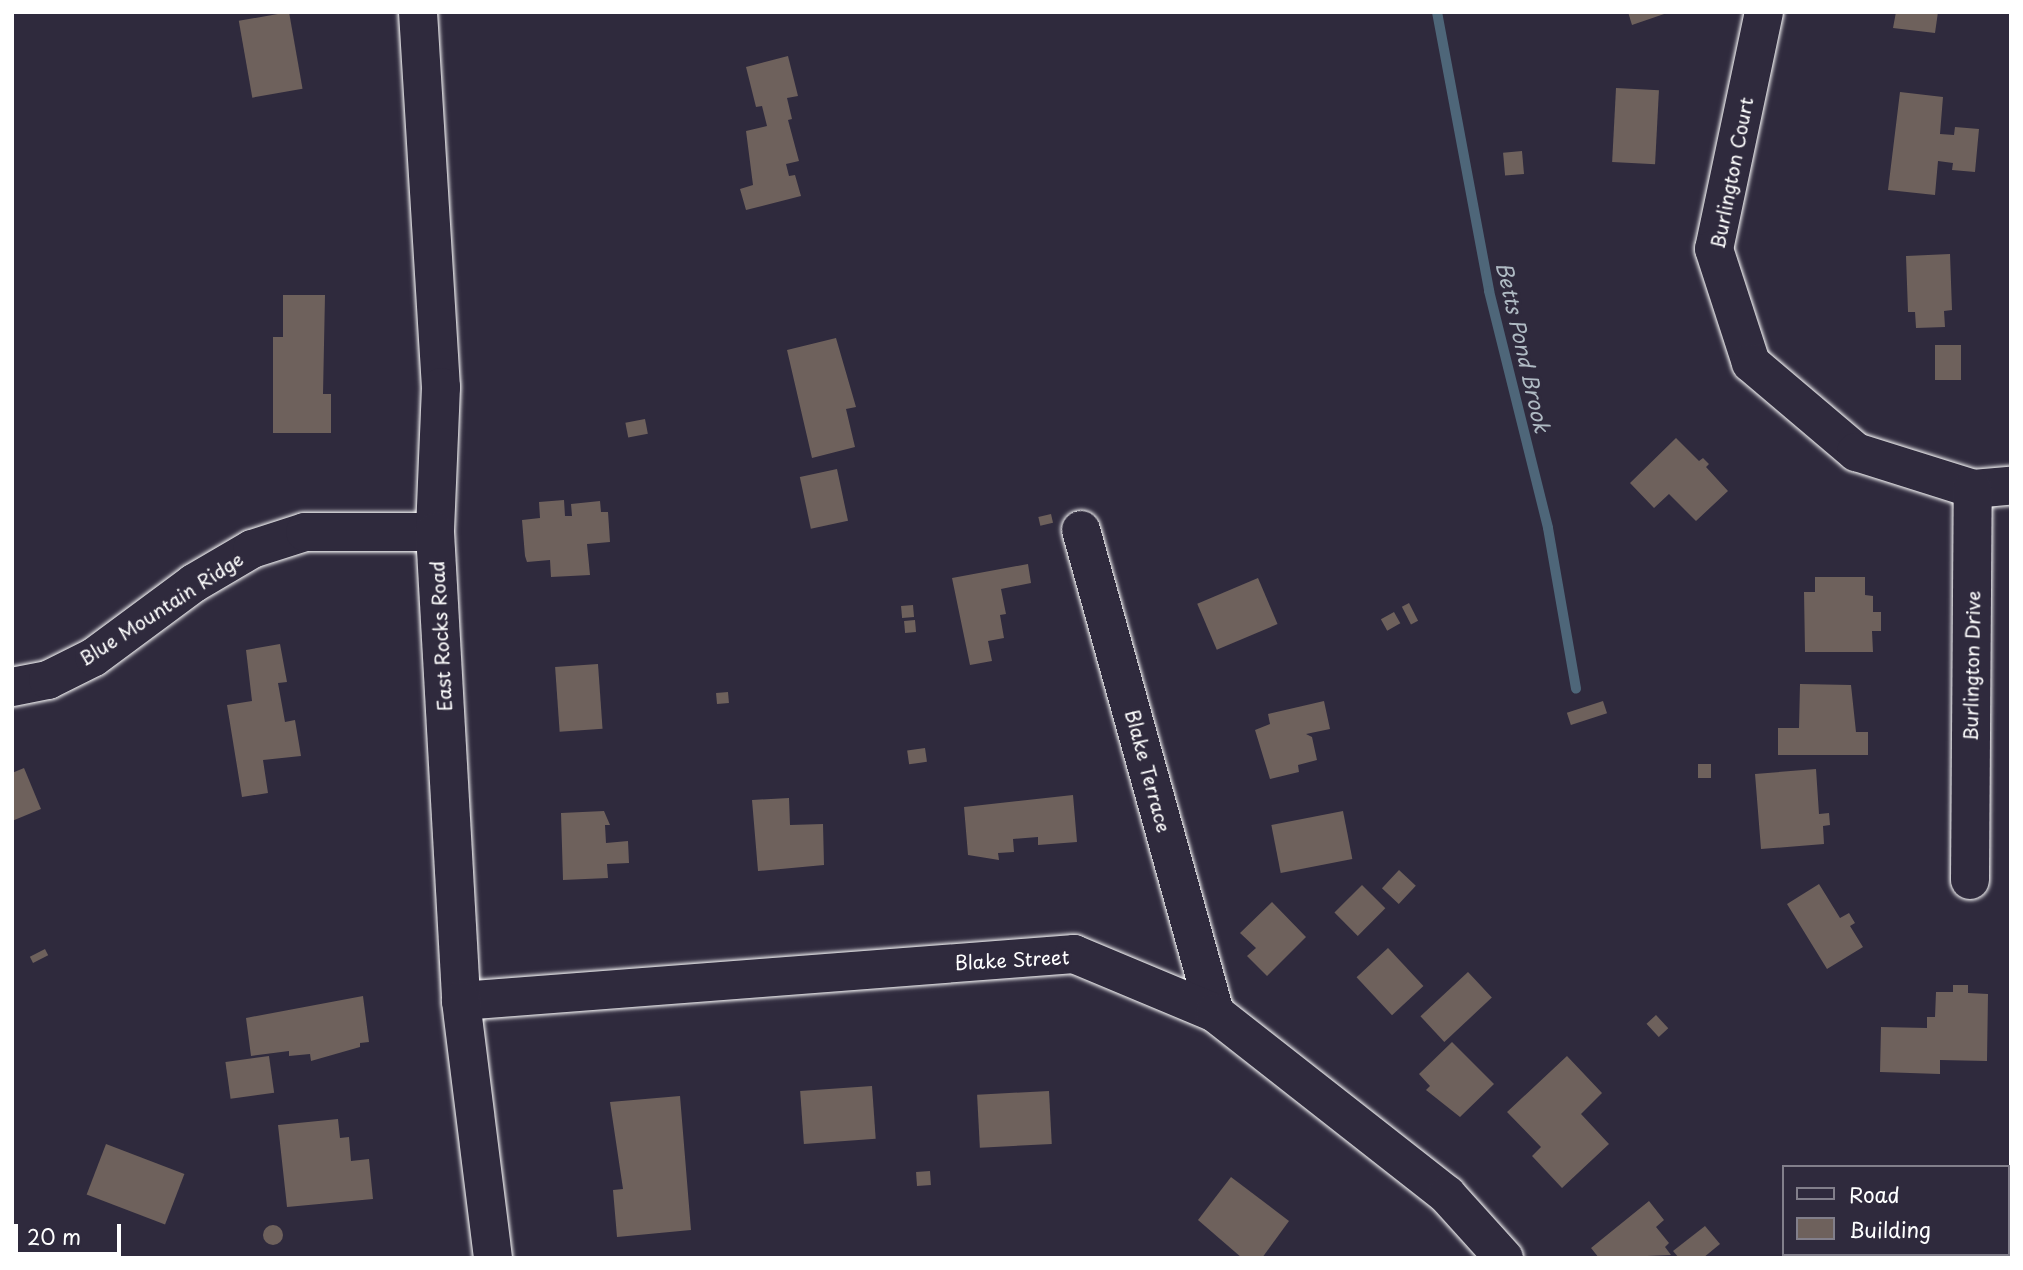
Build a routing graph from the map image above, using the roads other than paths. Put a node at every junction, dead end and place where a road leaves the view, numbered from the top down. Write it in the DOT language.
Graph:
graph roads {
  1 [pos="418,12"];
  2 [pos="1764,12"];
  3 [pos="2011,486"];
  4 [pos="1973,489"];
  5 [pos="1081,530"];
  6 [pos="435,532"];
  7 [pos="12,687"];
  8 [pos="1970,880"];
  9 [pos="461,1001"];
  10 [pos="1215,1013"];
  11 [pos="493,1258"];
  12 [pos="1504,1258"];
  1 -- 6 [label="street, East Rocks Road"];
  2 -- 4 [label="street, Burlington Court"];
  3 -- 4 [label="street"];
  4 -- 8 [label="street, Burlington Drive"];
  5 -- 10 [label="street, Blake Terrace"];
  6 -- 7 [label="street, Blue Mountain Ridge"];
  6 -- 9 [label="street, East Rocks Road"];
  9 -- 10 [label="street, Blake Street"];
  9 -- 11 [label="street, East Rocks Road"];
  10 -- 12 [label="street, Blake Street"];
}
